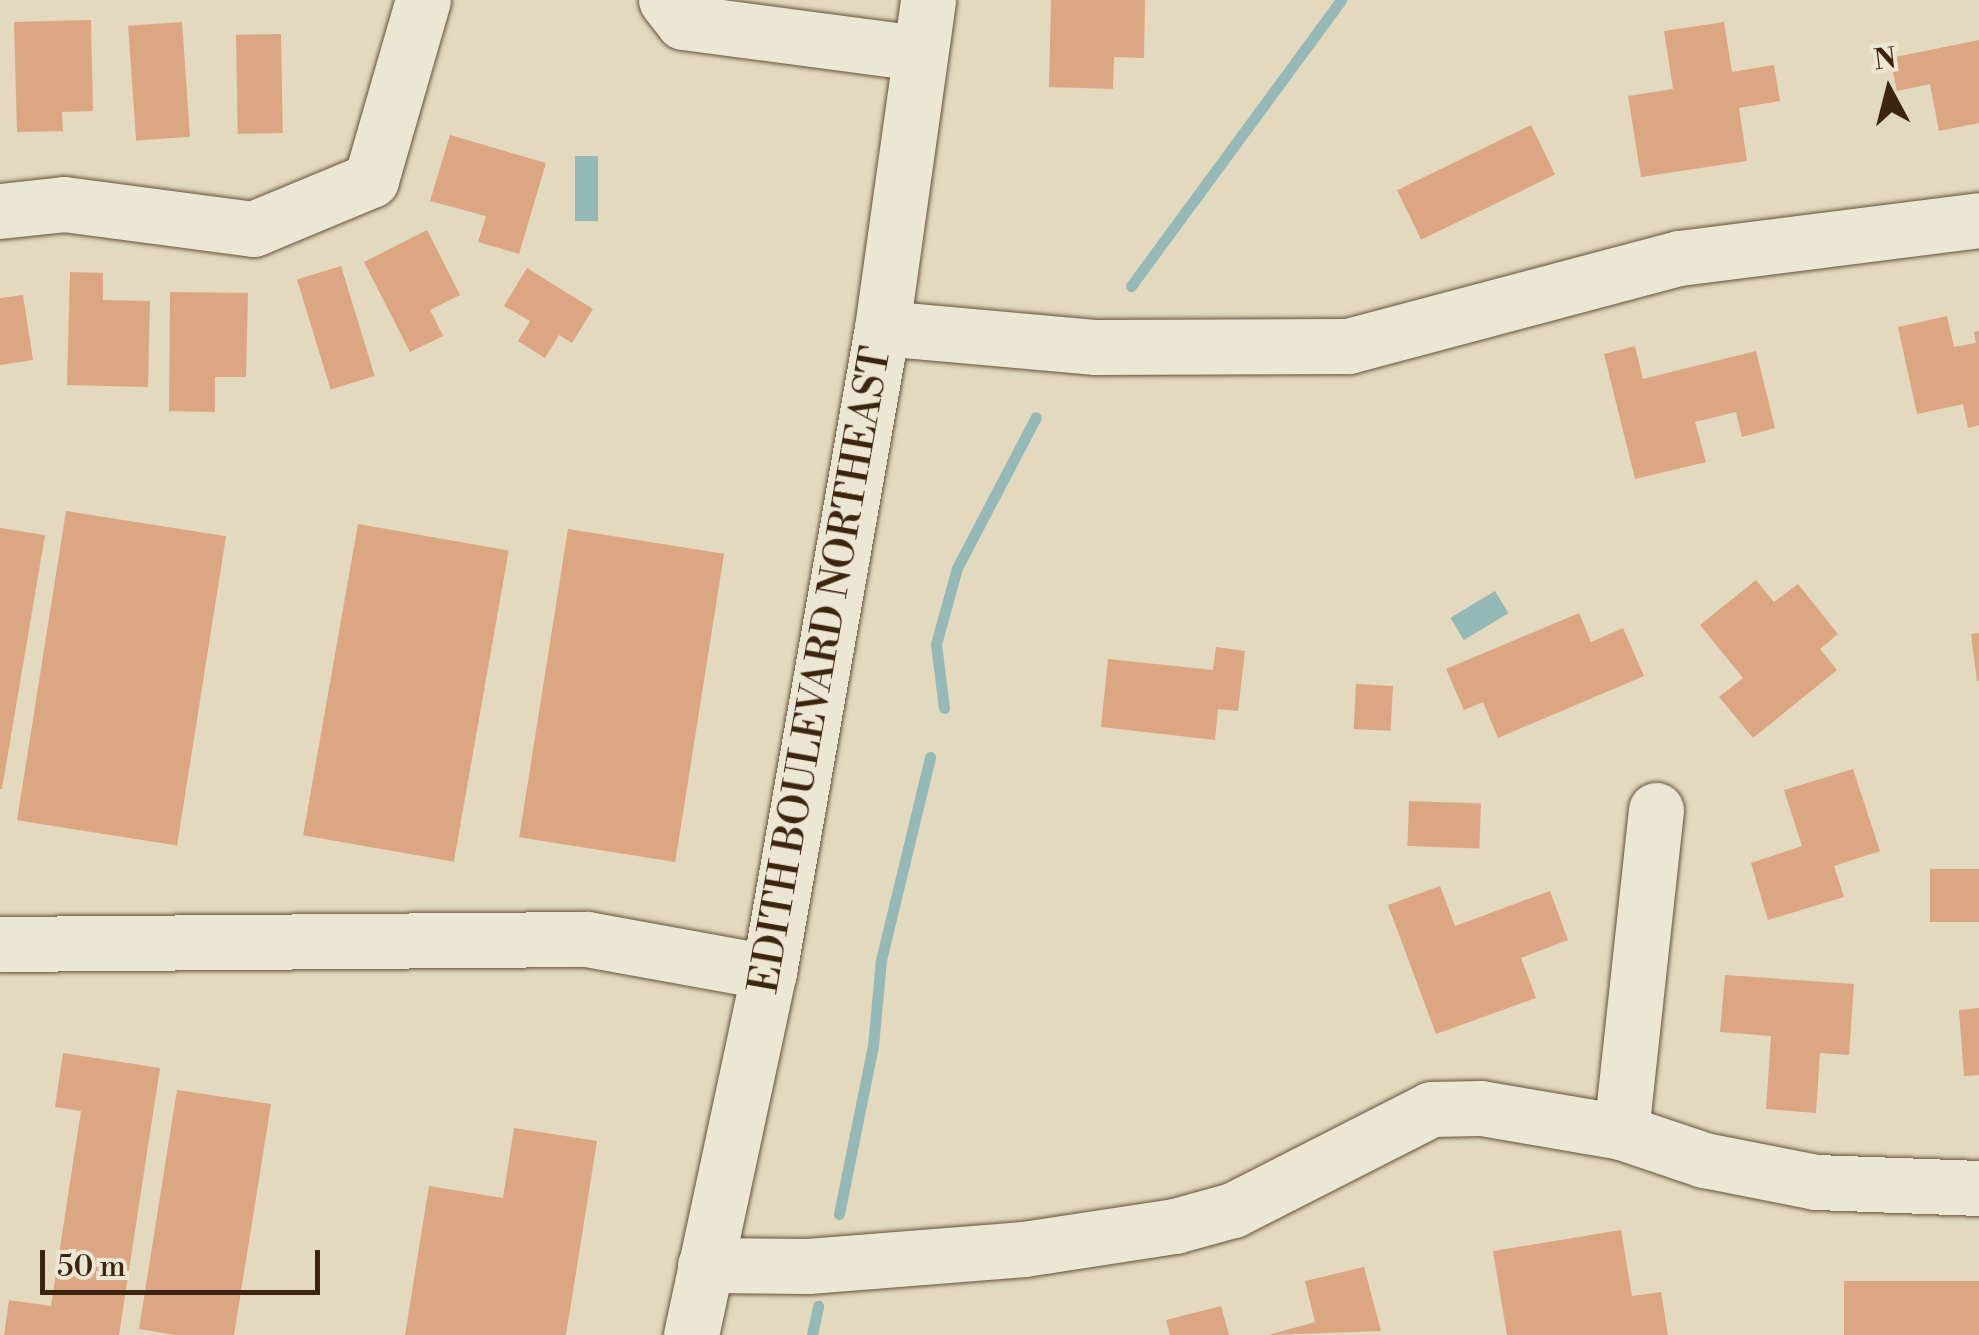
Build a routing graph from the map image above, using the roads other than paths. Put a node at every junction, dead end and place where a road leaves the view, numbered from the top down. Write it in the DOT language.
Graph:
graph roads {
  1 [pos="423,0"];
  2 [pos="666,0"];
  3 [pos="928,0"];
  4 [pos="920,53"];
  5 [pos="0,211"];
  6 [pos="1979,220"];
  7 [pos="882,328"];
  8 [pos="1656,810"];
  9 [pos="0,944"];
  10 [pos="769,972"];
  11 [pos="1621,1132"];
  12 [pos="1979,1188"];
  13 [pos="705,1265"];
  14 [pos="691,1335"];
  1 -- 5 [label="street"];
  2 -- 4 [label="street"];
  3 -- 4 [label="street, EDITH BOULEVARD NORTHEAST"];
  4 -- 7 [label="street, EDITH BOULEVARD NORTHEAST"];
  6 -- 7 [label="street"];
  7 -- 10 [label="street, EDITH BOULEVARD NORTHEAST"];
  8 -- 11 [label="street"];
  9 -- 10 [label="street"];
  10 -- 13 [label="street, EDITH BOULEVARD NORTHEAST"];
  11 -- 12 [label="street"];
  11 -- 13 [label="street"];
  13 -- 14 [label="street, EDITH BOULEVARD NORTHEAST"];
}
